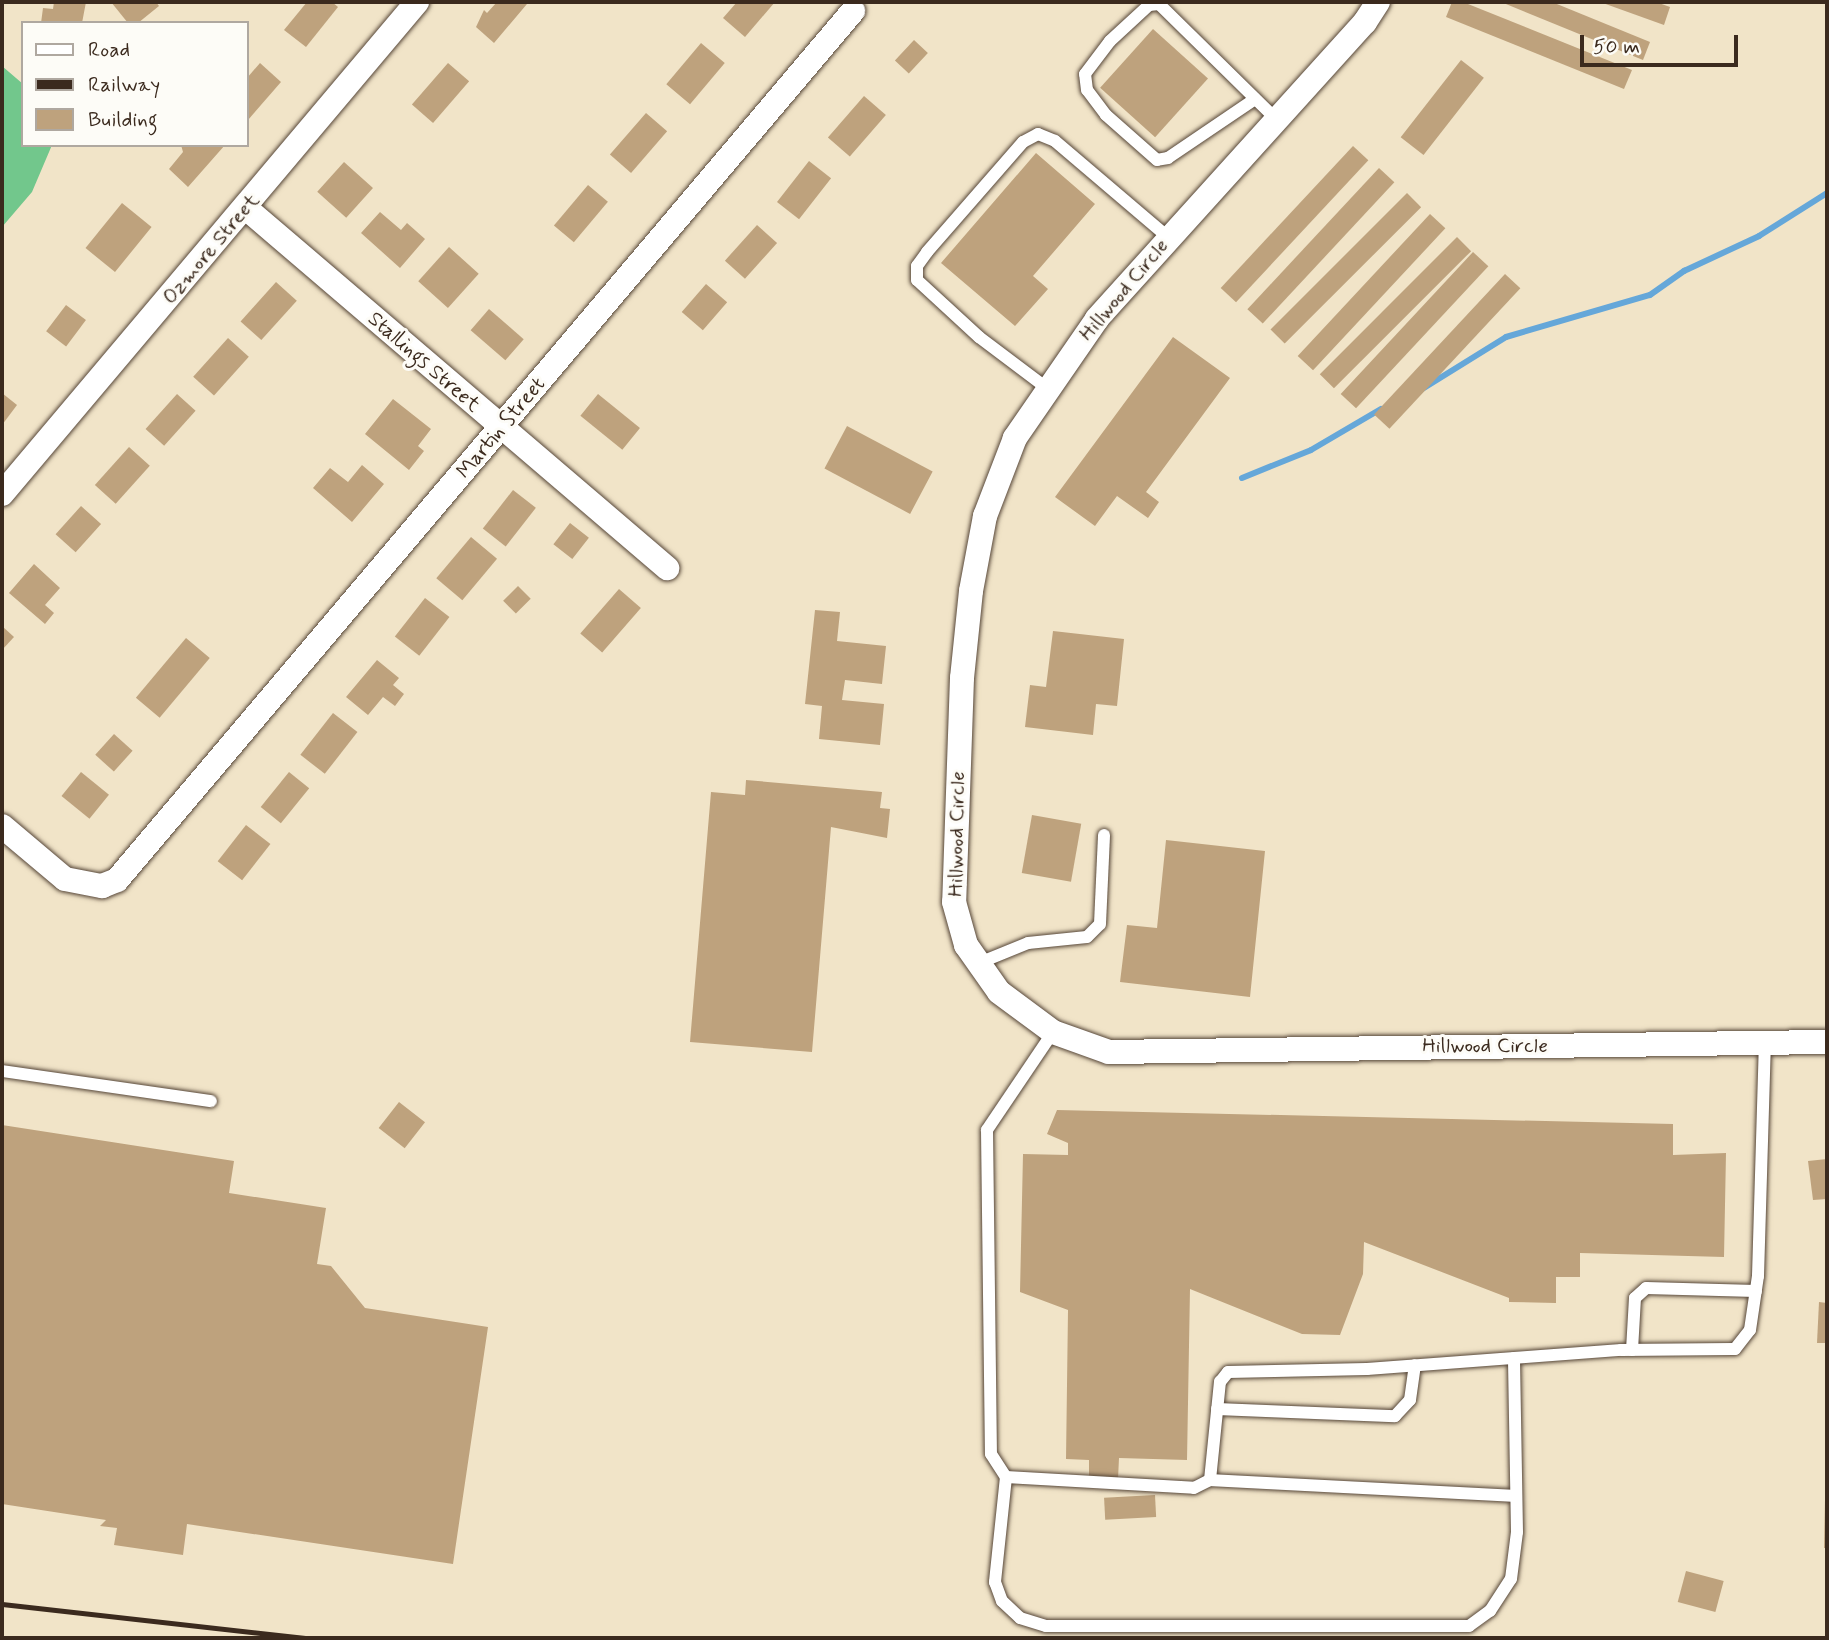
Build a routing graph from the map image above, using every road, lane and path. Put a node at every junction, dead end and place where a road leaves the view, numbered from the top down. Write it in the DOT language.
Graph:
graph roads {
  1 [pos="417,2"];
  2 [pos="1378,2"];
  3 [pos="853,11"];
  4 [pos="1255,99"];
  5 [pos="1276,119"];
  6 [pos="247,209"];
  7 [pos="1169,238"];
  8 [pos="1048,389"];
  9 [pos="500,429"];
  10 [pos="2,494"];
  11 [pos="667,568"];
  12 [pos="2,826"];
  13 [pos="1104,835"];
  14 [pos="979,963"];
  15 [pos="1053,1032"];
  16 [pos="1827,1042"];
  17 [pos="1765,1044"];
  18 [pos="2,1071"];
  19 [pos="211,1101"];
  20 [pos="1756,1291"];
  21 [pos="1632,1350"];
  22 [pos="1514,1358"];
  23 [pos="1415,1365"];
  24 [pos="1217,1409"];
  25 [pos="1006,1477"];
  26 [pos="1210,1480"];
  27 [pos="1516,1496"];
  1 -- 6 [label="street, Ozmore Street"];
  2 -- 5 [label="street, Hillwood Circle"];
  3 -- 9 [label="street, Martin Street"];
  4 -- 4 [label="lane"];
  4 -- 5 [label="lane"];
  5 -- 7 [label="street, Hillwood Circle"];
  6 -- 9 [label="street, Stallings Street"];
  6 -- 10 [label="street, Ozmore Street"];
  7 -- 8 [label="street, Hillwood Circle"];
  7 -- 8 [label="lane"];
  8 -- 14 [label="street, Hillwood Circle"];
  9 -- 11 [label="street, Stallings Street"];
  9 -- 12 [label="street, Martin Street"];
  13 -- 14 [label="lane"];
  14 -- 15 [label="street, Hillwood Circle"];
  15 -- 17 [label="street, Hillwood Circle"];
  15 -- 25 [label="lane"];
  16 -- 17 [label="street, Hillwood Circle"];
  17 -- 20 [label="lane"];
  18 -- 19 [label="lane"];
  20 -- 21 [label="lane"];
  20 -- 21 [label="lane"];
  21 -- 22 [label="lane"];
  22 -- 23 [label="lane"];
  22 -- 27 [label="lane"];
  23 -- 24 [label="lane"];
  23 -- 24 [label="lane"];
  24 -- 26 [label="lane"];
  25 -- 26 [label="lane"];
  25 -- 27 [label="lane"];
  26 -- 27 [label="lane"];
}
